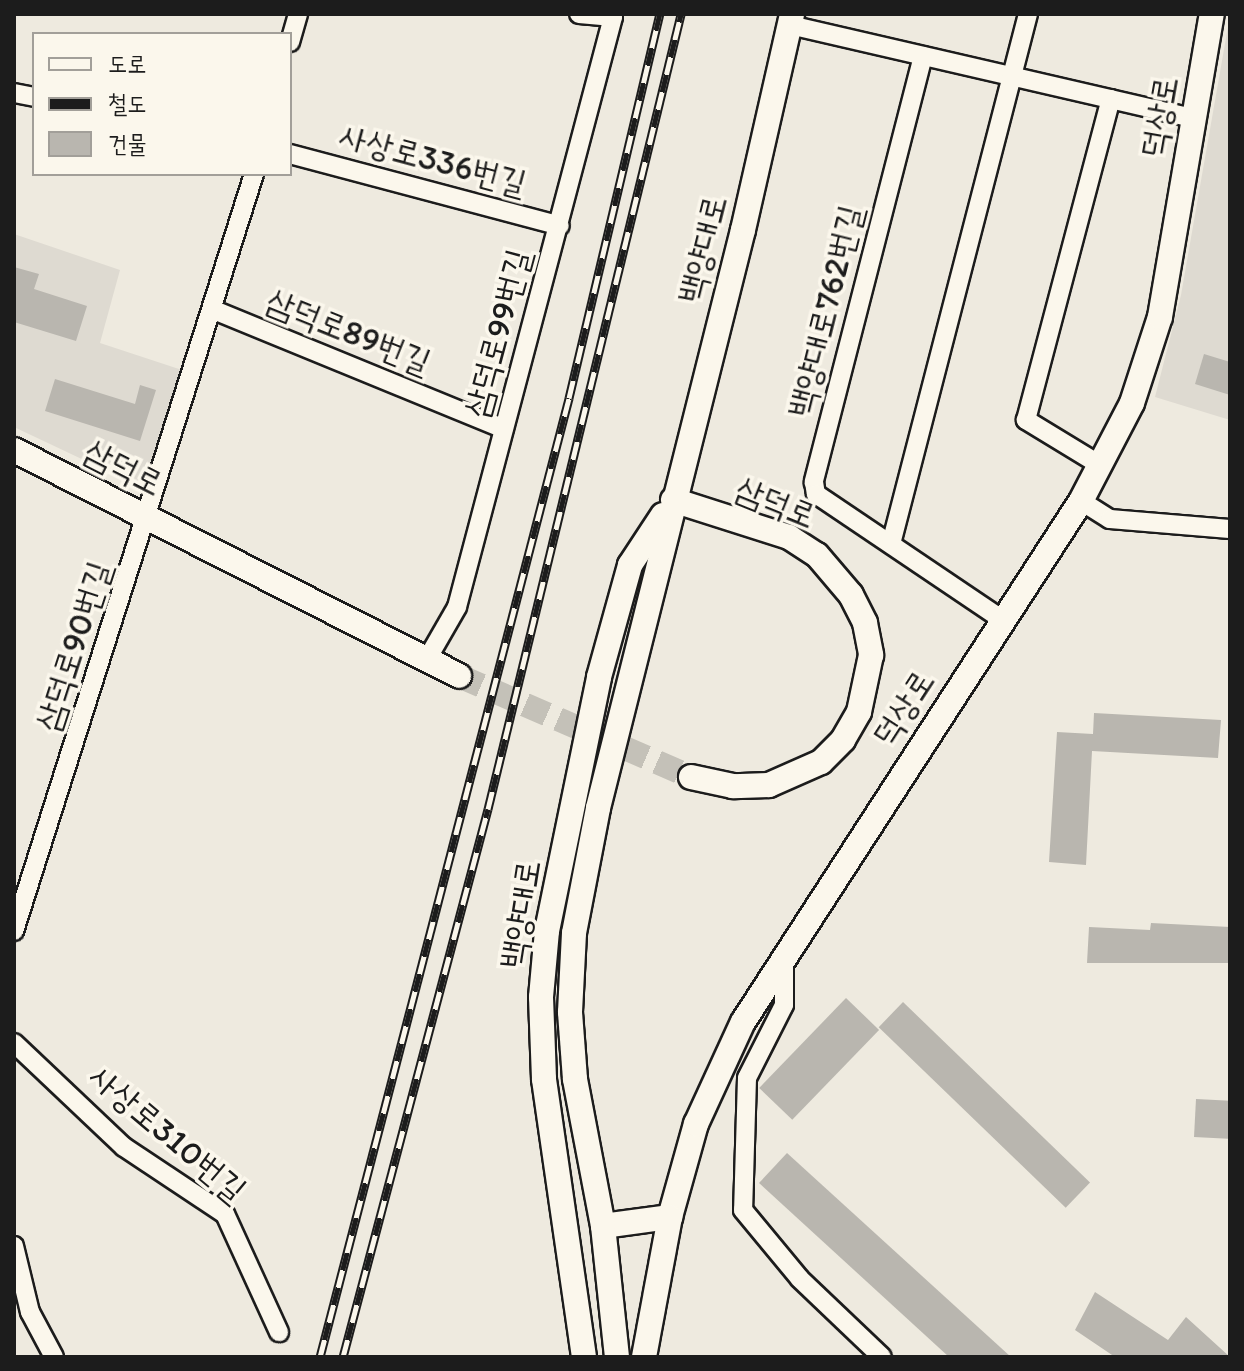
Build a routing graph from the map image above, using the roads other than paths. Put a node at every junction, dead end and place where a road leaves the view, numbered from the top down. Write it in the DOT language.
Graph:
graph roads {
  1 [pos="298,14"];
  2 [pos="579,14"];
  3 [pos="1028,14"];
  4 [pos="1212,14"];
  5 [pos="791,20"];
  6 [pos="292,35"];
  7 [pos="923,56"];
  8 [pos="1016,77"];
  9 [pos="1111,99"];
  10 [pos="1193,118"];
  11 [pos="292,155"];
  12 [pos="253,176"];
  13 [pos="560,226"];
  14 [pos="214,310"];
  15 [pos="504,429"];
  16 [pos="14,450"];
  17 [pos="1100,465"];
  18 [pos="673,500"];
  19 [pos="1081,501"];
  20 [pos="148,517"];
  21 [pos="1230,529"];
  22 [pos="891,544"];
  23 [pos="1001,619"];
  24 [pos="426,661"];
  25 [pos="459,676"];
  26 [pos="691,777"];
  27 [pos="14,931"];
  28 [pos="784,954"];
  29 [pos="14,1043"];
  30 [pos="670,1217"];
  31 [pos="603,1226"];
  32 [pos="14,1246"];
  33 [pos="279,1332"];
  34 [pos="54,1357"];
  35 [pos="584,1357"];
  36 [pos="617,1357"];
  37 [pos="644,1357"];
  38 [pos="882,1357"];
  1 -- 6 [label="street"];
  2 -- 13 [label="street, 삼덕로99번길"];
  3 -- 8 [label="street"];
  4 -- 10 [label="main road, 덕상로"];
  5 -- 7 [label="street"];
  5 -- 18 [label="main road, 백양대로"];
  7 -- 8 [label="street"];
  7 -- 22 [label="street, 백양대로762번길"];
  8 -- 9 [label="street"];
  8 -- 22 [label="street"];
  9 -- 10 [label="street"];
  9 -- 17 [label="street"];
  10 -- 17 [label="main road, 덕상로"];
  11 -- 13 [label="street, 사상로336번길"];
  12 -- 14 [label="street, 삼덕로89번길"];
  13 -- 15 [label="street, 삼덕로99번길"];
  14 -- 15 [label="street, 삼덕로89번길"];
  14 -- 20 [label="street, 삼덕로89번길"];
  15 -- 24 [label="street, 삼덕로99번길"];
  16 -- 20 [label="main road, 삼덕로"];
  17 -- 19 [label="main road, 덕상로"];
  18 -- 26 [label="main road, 삼덕로"];
  18 -- 31 [label="main road, 백양대로"];
  18 -- 35 [label="main road, 백양대로"];
  19 -- 21 [label="street"];
  19 -- 23 [label="main road, 덕상로"];
  20 -- 24 [label="main road, 삼덕로"];
  20 -- 27 [label="street, 삼덕로90번길"];
  22 -- 23 [label="street, 백양대로762번길"];
  23 -- 28 [label="main road, 덕상로"];
  24 -- 25 [label="main road, 삼덕로"];
  28 -- 30 [label="main road, 덕상로"];
  28 -- 38 [label="street"];
  29 -- 33 [label="street, 사상로310번길"];
  30 -- 31 [label="main road"];
  30 -- 37 [label="main road, 덕상로"];
  31 -- 36 [label="main road, 백양대로"];
  32 -- 34 [label="street"];
}
